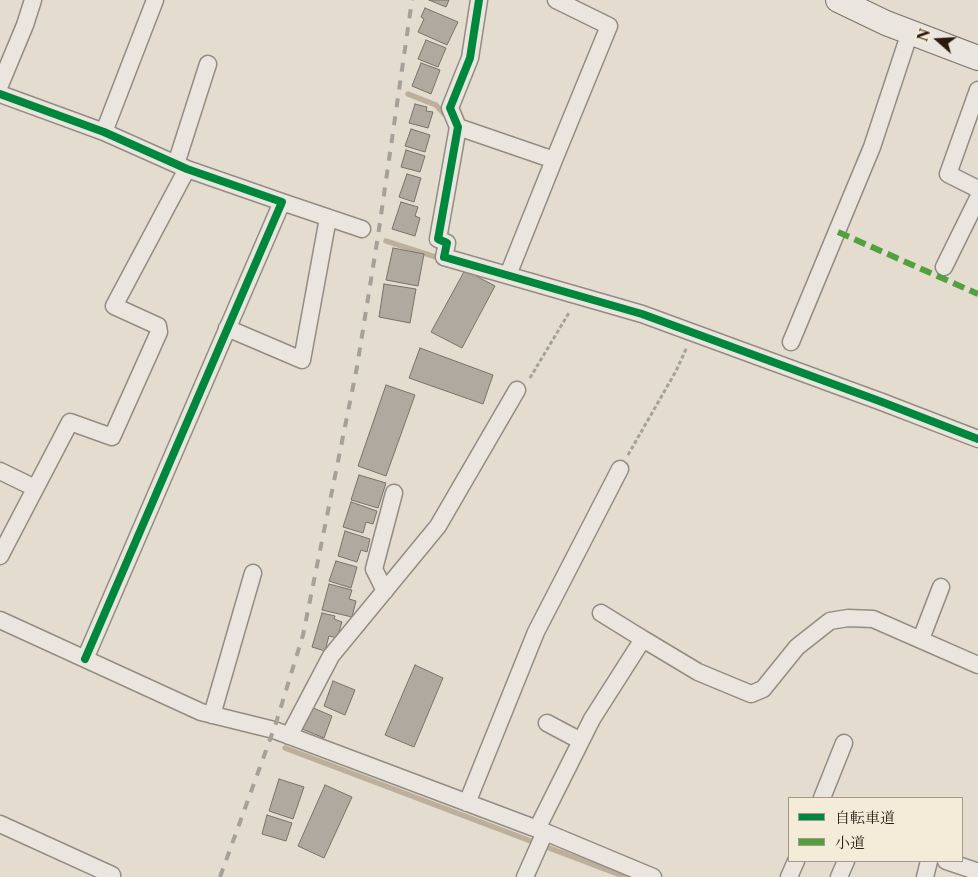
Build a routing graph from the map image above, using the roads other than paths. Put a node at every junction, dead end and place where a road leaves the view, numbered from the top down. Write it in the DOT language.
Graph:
graph roads {
  1 [pos="33,0"];
  2 [pos="155,0"];
  3 [pos="479,0"];
  4 [pos="556,0"];
  5 [pos="838,0"];
  6 [pos="910,32"];
  7 [pos="978,58"];
  8 [pos="208,64"];
  9 [pos="0,85"];
  10 [pos="978,90"];
  11 [pos="0,94"];
  12 [pos="458,127"];
  13 [pos="104,132"];
  14 [pos="554,160"];
  15 [pos="181,166"];
  16 [pos="978,189"];
  17 [pos="978,198"];
  18 [pos="282,202"];
  19 [pos="328,218"];
  20 [pos="362,229"];
  21 [pos="944,267"];
  22 [pos="508,275"];
  23 [pos="226,328"];
  24 [pos="791,342"];
  25 [pos="517,390"];
  26 [pos="978,439"];
  27 [pos="620,469"];
  28 [pos="0,471"];
  29 [pos="35,488"];
  30 [pos="394,494"];
  31 [pos="0,556"];
  32 [pos="253,573"];
  33 [pos="941,586"];
  34 [pos="385,591"];
  35 [pos="601,613"];
  36 [pos="0,620"];
  37 [pos="921,639"];
  38 [pos="643,640"];
  39 [pos="85,659"];
  40 [pos="978,665"];
  41 [pos="212,715"];
  42 [pos="547,723"];
  43 [pos="290,736"];
  44 [pos="581,741"];
  45 [pos="844,742"];
  46 [pos="822,797"];
  47 [pos="466,803"];
  48 [pos="0,824"];
  49 [pos="541,831"];
  50 [pos="796,862"];
  51 [pos="846,862"];
  52 [pos="929,862"];
  53 [pos="949,862"];
  54 [pos="976,871"];
  55 [pos="111,877"];
  56 [pos="525,877"];
  57 [pos="653,877"];
  58 [pos="789,877"];
  59 [pos="839,877"];
  60 [pos="925,877"];
  1 -- 9 [label="street"];
  2 -- 13 [label="street"];
  3 -- 12 [label="street"];
  4 -- 14 [label="street"];
  5 -- 6 [label="street"];
  6 -- 7 [label="street"];
  6 -- 24 [label="street"];
  8 -- 15 [label="street"];
  10 -- 16 [label="street"];
  11 -- 13 [label="street"];
  12 -- 14 [label="street"];
  12 -- 22 [label="street"];
  13 -- 15 [label="street"];
  14 -- 22 [label="street"];
  15 -- 18 [label="street"];
  15 -- 29 [label="street"];
  17 -- 21 [label="street"];
  18 -- 19 [label="street"];
  18 -- 23 [label="street"];
  19 -- 20 [label="street"];
  19 -- 23 [label="street"];
  22 -- 26 [label="street"];
  23 -- 39 [label="street"];
  25 -- 34 [label="street"];
  27 -- 47 [label="street"];
  28 -- 29 [label="street"];
  29 -- 31 [label="street"];
  30 -- 34 [label="street"];
  32 -- 41 [label="street"];
  33 -- 37 [label="street"];
  34 -- 43 [label="street"];
  35 -- 38 [label="street"];
  36 -- 39 [label="street"];
  37 -- 38 [label="street"];
  37 -- 40 [label="street"];
  38 -- 44 [label="street"];
  39 -- 41 [label="street"];
  41 -- 43 [label="street"];
  42 -- 44 [label="street"];
  43 -- 47 [label="street"];
  44 -- 49 [label="street"];
  45 -- 46 [label="street"];
  47 -- 49 [label="street"];
  48 -- 55 [label="street"];
  49 -- 56 [label="street"];
  49 -- 57 [label="street"];
  50 -- 58 [label="street"];
  51 -- 59 [label="street"];
  52 -- 60 [label="street"];
  53 -- 54 [label="street"];
}
